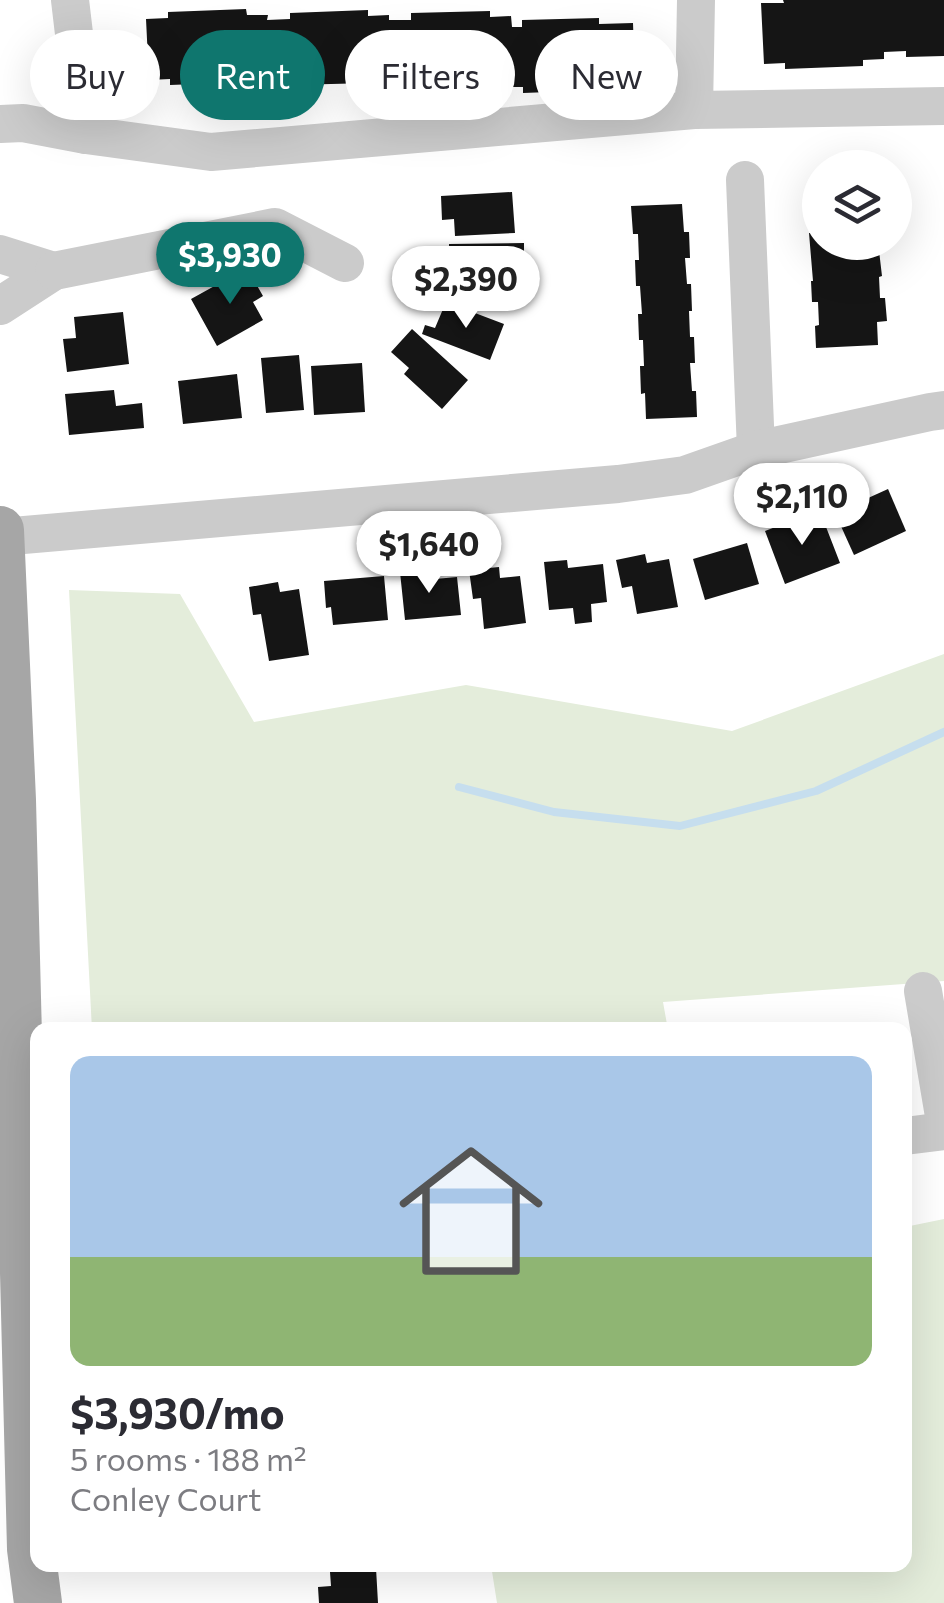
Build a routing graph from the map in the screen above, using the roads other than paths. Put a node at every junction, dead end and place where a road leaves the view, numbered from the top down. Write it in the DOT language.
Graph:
graph roads {
  1 [pos="70,0"];
  2 [pos="696,0"];
  3 [pos="944,106"];
  4 [pos="694,110"];
  5 [pos="0,124"];
  6 [pos="86,135"];
  7 [pos="745,180"];
  8 [pos="0,254"];
  9 [pos="346,264"];
  10 [pos="54,271"];
  11 [pos="0,306"];
  12 [pos="944,410"];
  13 [pos="756,450"];
  14 [pos="0,535"];
  15 [pos="6,800"];
  16 [pos="923,991"];
  17 [pos="944,1116"];
  18 [pos="944,1131"];
  19 [pos="912,1135"];
  20 [pos="30,1292"];
  21 [pos="34,1572"];
  22 [pos="38,1603"];
  1 -- 6 [label="street"];
  2 -- 4 [label="street"];
  3 -- 4 [label="street"];
  4 -- 6 [label="street"];
  5 -- 6 [label="street"];
  7 -- 13 [label="street"];
  8 -- 10 [label="street"];
  9 -- 10 [label="street"];
  10 -- 11 [label="street"];
  12 -- 13 [label="street"];
  13 -- 14 [label="street"];
  14 -- 15 [label="main road"];
  15 -- 20 [label="main road"];
  16 -- 17 [label="street"];
  18 -- 19 [label="street"];
  21 -- 22 [label="main road"];
}
